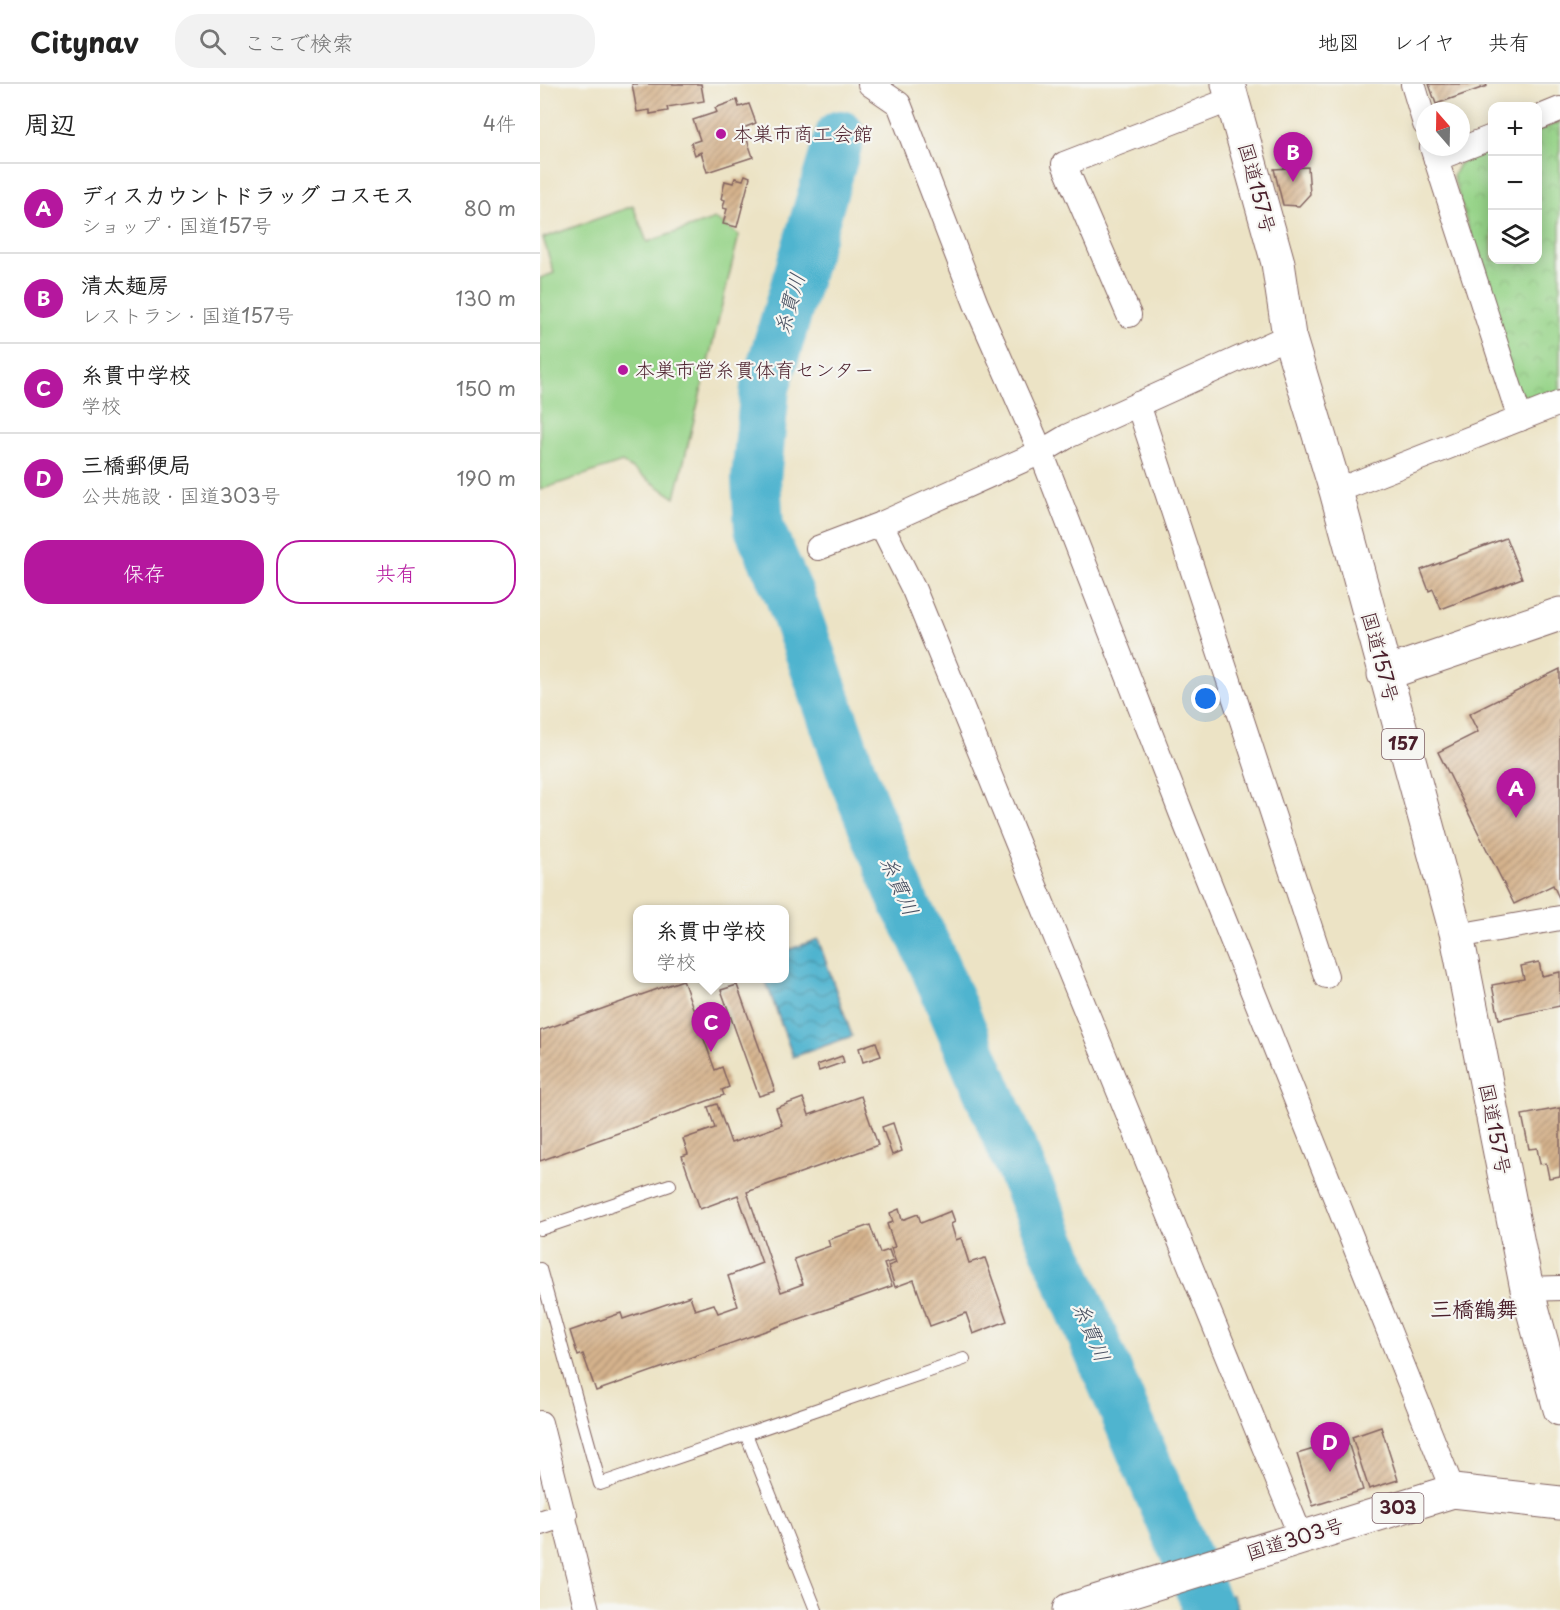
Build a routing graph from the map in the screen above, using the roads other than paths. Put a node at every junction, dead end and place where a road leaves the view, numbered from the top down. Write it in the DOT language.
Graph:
graph roads {
  1 [pos="870,84"];
  2 [pos="1413,84"];
  3 [pos="1230,92"];
  4 [pos="1418,102"];
  5 [pos="1560,109"];
  6 [pos="1542,116"];
  7 [pos="1488,138"];
  8 [pos="1470,143"];
  9 [pos="1435,156"];
  10 [pos="1129,315"];
  11 [pos="1289,336"];
  12 [pos="1138,404"];
  13 [pos="1560,404"];
  14 [pos="1520,419"];
  15 [pos="1041,452"];
  16 [pos="1336,491"];
  17 [pos="881,524"];
  18 [pos="818,548"];
  19 [pos="1560,614"];
  20 [pos="1384,674"];
  21 [pos="1560,918"];
  22 [pos="1457,936"];
  23 [pos="1326,976"];
  24 [pos="670,1185"];
  25 [pos="540,1229"];
  26 [pos="540,1269"];
  27 [pos="1560,1288"];
  28 [pos="1527,1289"];
  29 [pos="964,1359"];
  30 [pos="1555,1377"];
  31 [pos="1560,1409"];
  32 [pos="540,1423"];
  33 [pos="746,1434"];
  34 [pos="1453,1491"];
  35 [pos="1560,1503"];
  36 [pos="565,1515"];
  37 [pos="540,1523"];
  38 [pos="1301,1537"];
  39 [pos="587,1610"];
  40 [pos="816,1610"];
  41 [pos="1069,1610"];
  1 -- 15 [label="street"];
  2 -- 4 [label="street"];
  3 -- 10 [label="street"];
  3 -- 11 [label="main road, 国道157号 / 157"];
  5 -- 6 [label="street"];
  7 -- 8 [label="street"];
  9 -- 14 [label="street"];
  11 -- 12 [label="street"];
  11 -- 16 [label="main road, 国道157号 / 157"];
  12 -- 15 [label="street"];
  12 -- 23 [label="street"];
  13 -- 14 [label="street"];
  14 -- 16 [label="street"];
  15 -- 17 [label="street"];
  15 -- 34 [label="street"];
  16 -- 20 [label="main road, 国道157号 / 157"];
  17 -- 18 [label="street"];
  17 -- 38 [label="street"];
  19 -- 20 [label="main road"];
  20 -- 22 [label="main road, 国道157号 / 157"];
  21 -- 22 [label="street"];
  22 -- 28 [label="main road, 国道157号 / 157"];
  24 -- 25 [label="lane"];
  26 -- 33 [label="lane"];
  27 -- 28 [label="street"];
  28 -- 30 [label="main road, 国道157号 / 157"];
  29 -- 33 [label="lane"];
  30 -- 31 [label="main road, 国道157号 / 157"];
  32 -- 36 [label="street"];
  33 -- 40 [label="lane"];
  34 -- 35 [label="main road, 国道303号 / 303"];
  34 -- 38 [label="main road, 国道303号 / 303"];
  36 -- 37 [label="street"];
  36 -- 39 [label="street"];
  38 -- 41 [label="main road, 国道303号 / 303"];
}
